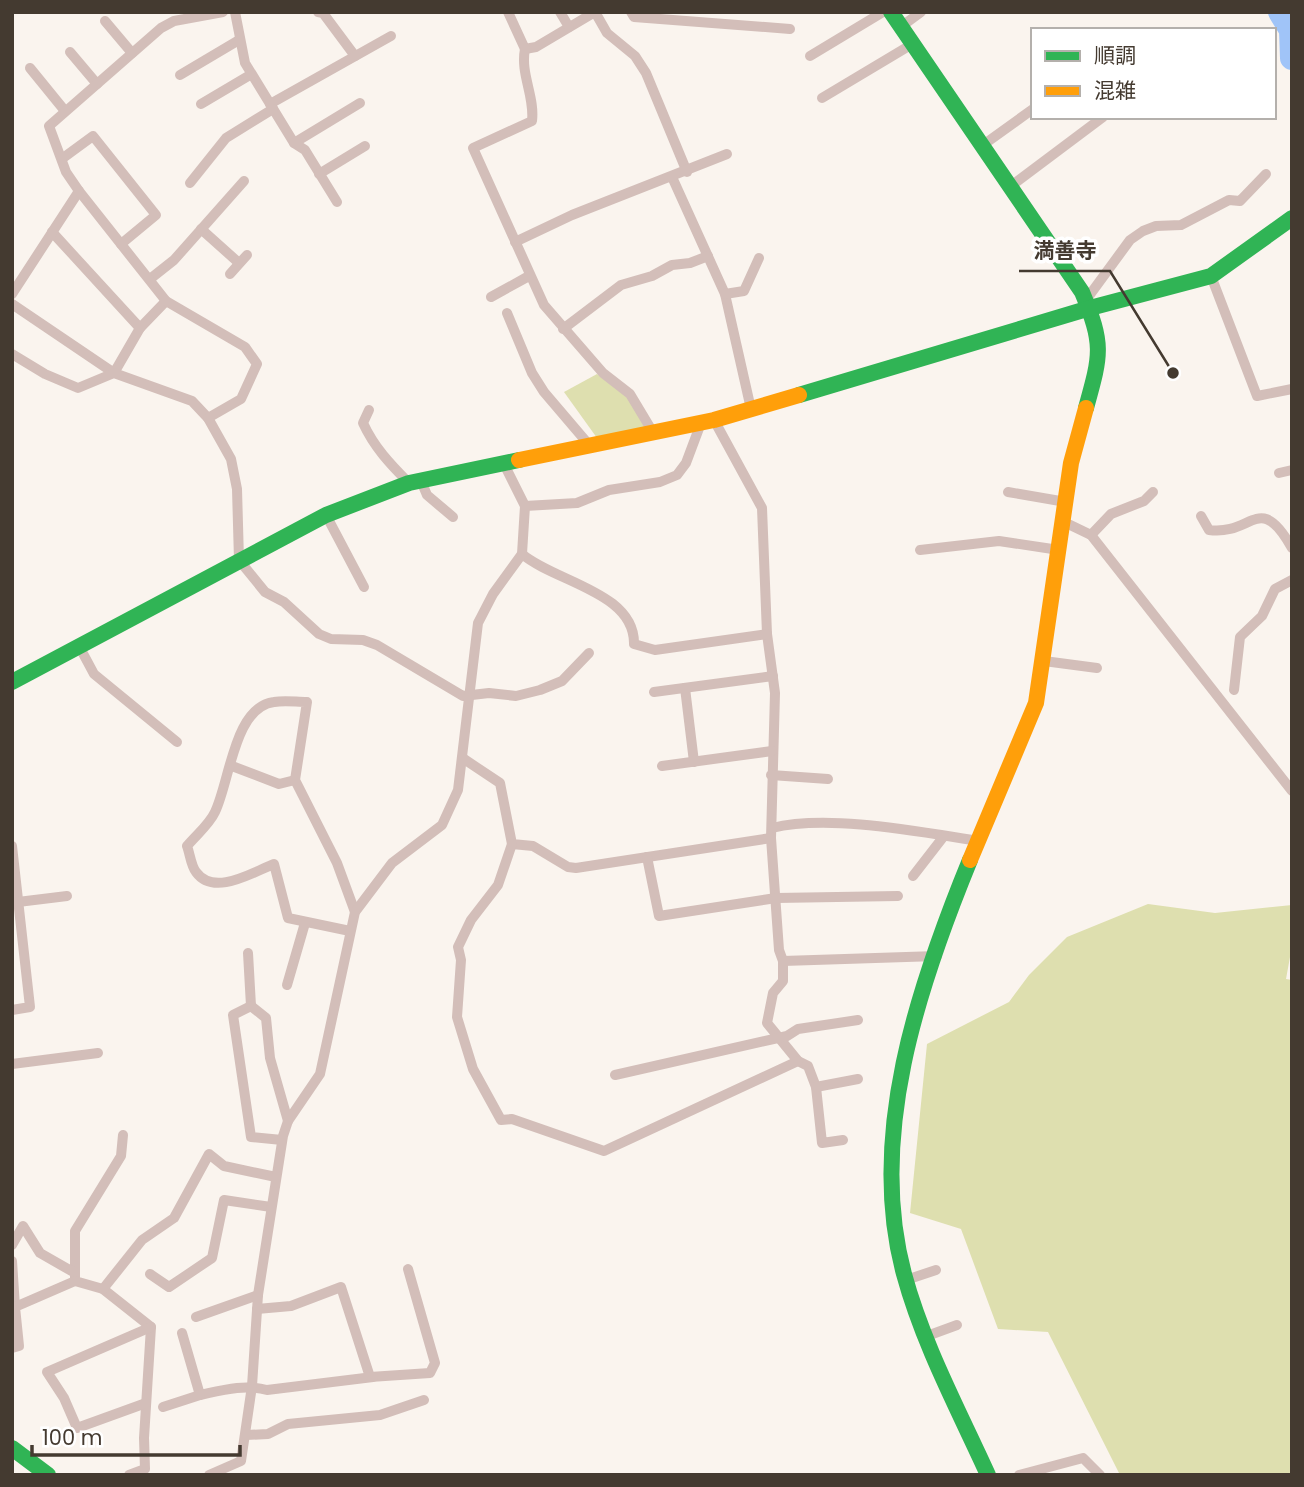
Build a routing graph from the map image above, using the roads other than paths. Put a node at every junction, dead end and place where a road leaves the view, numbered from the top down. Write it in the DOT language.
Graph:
graph roads {
  1 [pos="223,12"];
  2 [pos="235,12"];
  3 [pos="318,12"];
  4 [pos="508,12"];
  5 [pos="560,12"];
  6 [pos="595,12"];
  7 [pos="631,12"];
  8 [pos="883,12"];
  9 [pos="891,12"];
  10 [pos="921,12"];
  11 [pos="197,14"];
  12 [pos="105,21"];
  13 [pos="901,26"];
  14 [pos="569,27"];
  15 [pos="790,29"];
  16 [pos="391,36"];
  17 [pos="239,40"];
  18 [pos="914,43"];
  19 [pos="525,49"];
  20 [pos="70,52"];
  21 [pos="132,53"];
  22 [pos="355,56"];
  23 [pos="810,56"];
  24 [pos="30,68"];
  25 [pos="180,75"];
  26 [pos="250,75"];
  27 [pos="97,84"];
  28 [pos="822,98"];
  29 [pos="360,103"];
  30 [pos="201,104"];
  31 [pos="271,107"];
  32 [pos="1031,110"];
  33 [pos="65,111"];
  34 [pos="1100,119"];
  35 [pos="294,143"];
  36 [pos="984,145"];
  37 [pos="365,146"];
  38 [pos="727,154"];
  39 [pos="63,158"];
  40 [pos="687,172"];
  41 [pos="319,174"];
  42 [pos="1266,174"];
  43 [pos="672,177"];
  44 [pos="244,181"];
  45 [pos="190,183"];
  46 [pos="1011,186"];
  47 [pos="79,191"];
  48 [pos="337,202"];
  49 [pos="1292,218"];
  50 [pos="201,229"];
  51 [pos="52,232"];
  52 [pos="515,242"];
  53 [pos="121,244"];
  54 [pos="708,256"];
  55 [pos="759,258"];
  56 [pos="230,274"];
  57 [pos="529,276"];
  58 [pos="1211,276"];
  59 [pos="150,279"];
  60 [pos="12,294"];
  61 [pos="725,294"];
  62 [pos="491,297"];
  63 [pos="166,301"];
  64 [pos="12,304"];
  65 [pos="1088,304"];
  66 [pos="507,313"];
  67 [pos="140,328"];
  68 [pos="563,328"];
  69 [pos="12,354"];
  70 [pos="114,373"];
  71 [pos="1292,389"];
  72 [pos="751,409"];
  73 [pos="369,410"];
  74 [pos="208,418"];
  75 [pos="707,421"];
  76 [pos="654,434"];
  77 [pos="590,446"];
  78 [pos="505,464"];
  79 [pos="1292,470"];
  80 [pos="1279,473"];
  81 [pos="415,482"];
  82 [pos="1008,492"];
  83 [pos="1153,492"];
  84 [pos="1066,502"];
  85 [pos="525,506"];
  86 [pos="326,515"];
  87 [pos="1201,516"];
  88 [pos="453,517"];
  89 [pos="1064,522"];
  90 [pos="1091,535"];
  91 [pos="1292,548"];
  92 [pos="920,550"];
  93 [pos="1059,550"];
  94 [pos="522,554"];
  95 [pos="239,560"];
  96 [pos="1292,580"];
  97 [pos="364,587"];
  98 [pos="766,634"];
  99 [pos="79,646"];
  100 [pos="589,653"];
  101 [pos="1044,661"];
  102 [pos="1097,668"];
  103 [pos="773,676"];
  104 [pos="12,682"];
  105 [pos="685,688"];
  106 [pos="1234,690"];
  107 [pos="654,692"];
  108 [pos="471,694"];
  109 [pos="177,743"];
  110 [pos="772,751"];
  111 [pos="464,759"];
  112 [pos="694,762"];
  113 [pos="232,766"];
  114 [pos="662,766"];
  115 [pos="771,775"];
  116 [pos="828,779"];
  117 [pos="295,780"];
  118 [pos="1292,790"];
  119 [pos="772,833"];
  120 [pos="944,836"];
  121 [pos="979,841"];
  122 [pos="512,845"];
  123 [pos="12,846"];
  124 [pos="647,857"];
  125 [pos="913,876"];
  126 [pos="67,896"];
  127 [pos="898,896"];
  128 [pos="776,898"];
  129 [pos="18,902"];
  130 [pos="355,912"];
  131 [pos="305,923"];
  132 [pos="350,930"];
  133 [pos="247,953"];
  134 [pos="937,956"];
  135 [pos="783,961"];
  136 [pos="287,985"];
  137 [pos="251,1006"];
  138 [pos="12,1010"];
  139 [pos="859,1020"];
  140 [pos="777,1038"];
  141 [pos="98,1053"];
  142 [pos="798,1062"];
  143 [pos="12,1064"];
  144 [pos="615,1075"];
  145 [pos="858,1079"];
  146 [pos="816,1087"];
  147 [pos="288,1121"];
  148 [pos="124,1135"];
  149 [pos="282,1140"];
  150 [pos="843,1140"];
  151 [pos="276,1177"];
  152 [pos="271,1208"];
  153 [pos="12,1245"];
  154 [pos="12,1261"];
  155 [pos="408,1269"];
  156 [pos="936,1270"];
  157 [pos="150,1274"];
  158 [pos="75,1277"];
  159 [pos="906,1280"];
  160 [pos="103,1289"];
  161 [pos="258,1295"];
  162 [pos="15,1307"];
  163 [pos="257,1309"];
  164 [pos="196,1317"];
  165 [pos="957,1325"];
  166 [pos="151,1327"];
  167 [pos="182,1333"];
  168 [pos="927,1336"];
  169 [pos="12,1348"];
  170 [pos="373,1377"];
  171 [pos="252,1386"];
  172 [pos="200,1395"];
  173 [pos="424,1400"];
  174 [pos="146,1403"];
  175 [pos="163,1407"];
  176 [pos="246,1435"];
  177 [pos="12,1448"];
  178 [pos="48,1475"];
  179 [pos="129,1475"];
  180 [pos="209,1475"];
  181 [pos="988,1475"];
  182 [pos="1019,1475"];
  183 [pos="1100,1475"];
  1 -- 11 [label="street"];
  2 -- 17 [label="street"];
  3 -- 22 [label="street"];
  4 -- 19 [label="street"];
  5 -- 14 [label="street"];
  6 -- 14 [label="street"];
  6 -- 40 [label="street"];
  7 -- 15 [label="street"];
  8 -- 23 [label="street"];
  9 -- 13 [label="street"];
  10 -- 13 [label="street"];
  11 -- 21 [label="street"];
  12 -- 21 [label="street"];
  13 -- 18 [label="street"];
  14 -- 19 [label="street"];
  16 -- 22 [label="street"];
  17 -- 25 [label="street"];
  17 -- 26 [label="street"];
  18 -- 28 [label="street"];
  18 -- 36 [label="street"];
  19 -- 52 [label="street"];
  20 -- 27 [label="street"];
  21 -- 27 [label="street"];
  22 -- 31 [label="street"];
  24 -- 33 [label="street"];
  26 -- 30 [label="street"];
  26 -- 31 [label="street"];
  27 -- 33 [label="street"];
  29 -- 35 [label="street"];
  31 -- 35 [label="street"];
  31 -- 45 [label="street"];
  32 -- 36 [label="street"];
  33 -- 39 [label="street"];
  34 -- 46 [label="street"];
  35 -- 41 [label="street"];
  36 -- 46 [label="street"];
  37 -- 41 [label="street"];
  38 -- 40 [label="street"];
  39 -- 47 [label="street"];
  39 -- 53 [label="street"];
  40 -- 43 [label="street"];
  41 -- 48 [label="street"];
  42 -- 65 [label="street"];
  43 -- 52 [label="street"];
  43 -- 54 [label="street"];
  44 -- 50 [label="street"];
  46 -- 65 [label="street"];
  47 -- 51 [label="street"];
  47 -- 53 [label="street"];
  49 -- 58 [label="street"];
  50 -- 56 [label="street"];
  50 -- 59 [label="street"];
  51 -- 60 [label="street"];
  51 -- 67 [label="street"];
  52 -- 57 [label="street"];
  53 -- 59 [label="street"];
  54 -- 61 [label="street"];
  54 -- 68 [label="street"];
  55 -- 61 [label="street"];
  57 -- 62 [label="street"];
  57 -- 68 [label="street"];
  58 -- 65 [label="street"];
  58 -- 71 [label="street"];
  59 -- 63 [label="street"];
  61 -- 72 [label="street"];
  63 -- 67 [label="street"];
  63 -- 74 [label="street"];
  64 -- 70 [label="street"];
  65 -- 72 [label="street"];
  65 -- 84 [label="street"];
  66 -- 77 [label="street"];
  67 -- 70 [label="street"];
  68 -- 76 [label="street"];
  69 -- 70 [label="street"];
  70 -- 74 [label="street"];
  72 -- 75 [label="street"];
  73 -- 81 [label="street"];
  74 -- 95 [label="street"];
  75 -- 76 [label="street"];
  75 -- 85 [label="street"];
  75 -- 98 [label="street"];
  76 -- 77 [label="street"];
  77 -- 78 [label="street"];
  78 -- 81 [label="street"];
  78 -- 85 [label="street"];
  79 -- 80 [label="street"];
  81 -- 86 [label="street"];
  81 -- 88 [label="street"];
  82 -- 84 [label="street"];
  83 -- 90 [label="street"];
  84 -- 89 [label="street"];
  85 -- 94 [label="street"];
  86 -- 95 [label="street"];
  86 -- 97 [label="street"];
  87 -- 91 [label="street"];
  89 -- 90 [label="street"];
  89 -- 93 [label="street"];
  90 -- 118 [label="street"];
  92 -- 93 [label="street"];
  93 -- 101 [label="street"];
  94 -- 98 [label="street"];
  94 -- 108 [label="street"];
  95 -- 99 [label="street"];
  95 -- 108 [label="street"];
  96 -- 106 [label="street"];
  98 -- 103 [label="street"];
  99 -- 104 [label="street"];
  99 -- 109 [label="street"];
  100 -- 108 [label="street"];
  101 -- 102 [label="street"];
  101 -- 121 [label="street"];
  103 -- 105 [label="street"];
  103 -- 110 [label="street"];
  105 -- 107 [label="street"];
  105 -- 112 [label="street"];
  108 -- 111 [label="street"];
  110 -- 112 [label="street"];
  110 -- 115 [label="street"];
  111 -- 122 [label="street"];
  111 -- 130 [label="street"];
  112 -- 114 [label="street"];
  113 -- 117 [label="street"];
  113 -- 117 [label="street"];
  113 -- 131 [label="street"];
  115 -- 116 [label="street"];
  115 -- 119 [label="street"];
  117 -- 130 [label="street"];
  119 -- 120 [label="street"];
  119 -- 124 [label="street"];
  119 -- 128 [label="street"];
  120 -- 121 [label="street"];
  120 -- 125 [label="street"];
  121 -- 134 [label="street"];
  122 -- 124 [label="street"];
  122 -- 142 [label="street"];
  123 -- 129 [label="street"];
  124 -- 128 [label="street"];
  126 -- 129 [label="street"];
  127 -- 128 [label="street"];
  128 -- 135 [label="street"];
  129 -- 138 [label="street"];
  130 -- 132 [label="street"];
  131 -- 132 [label="street"];
  131 -- 136 [label="street"];
  132 -- 147 [label="street"];
  133 -- 137 [label="street"];
  134 -- 135 [label="street"];
  134 -- 159 [label="street"];
  135 -- 140 [label="street"];
  137 -- 147 [label="street"];
  137 -- 149 [label="street"];
  139 -- 140 [label="street"];
  140 -- 142 [label="street"];
  140 -- 144 [label="street"];
  141 -- 143 [label="street"];
  142 -- 146 [label="street"];
  145 -- 146 [label="street"];
  146 -- 150 [label="street"];
  147 -- 149 [label="street"];
  148 -- 158 [label="street"];
  149 -- 151 [label="street"];
  151 -- 152 [label="street"];
  151 -- 160 [label="street"];
  152 -- 157 [label="street"];
  152 -- 161 [label="street"];
  153 -- 158 [label="street"];
  154 -- 162 [label="street"];
  155 -- 170 [label="street"];
  156 -- 159 [label="street"];
  158 -- 160 [label="street"];
  158 -- 162 [label="street"];
  159 -- 168 [label="street"];
  160 -- 166 [label="street"];
  161 -- 163 [label="street"];
  161 -- 164 [label="street"];
  162 -- 169 [label="street"];
  163 -- 170 [label="street"];
  163 -- 171 [label="street"];
  165 -- 168 [label="street"];
  166 -- 174 [label="street"];
  166 -- 174 [label="street"];
  167 -- 172 [label="street"];
  168 -- 181 [label="street"];
  170 -- 171 [label="street"];
  171 -- 172 [label="street"];
  171 -- 176 [label="street"];
  172 -- 175 [label="street"];
  173 -- 176 [label="street"];
  174 -- 179 [label="street"];
  176 -- 180 [label="street"];
  177 -- 178 [label="street"];
  182 -- 183 [label="street"];
}
